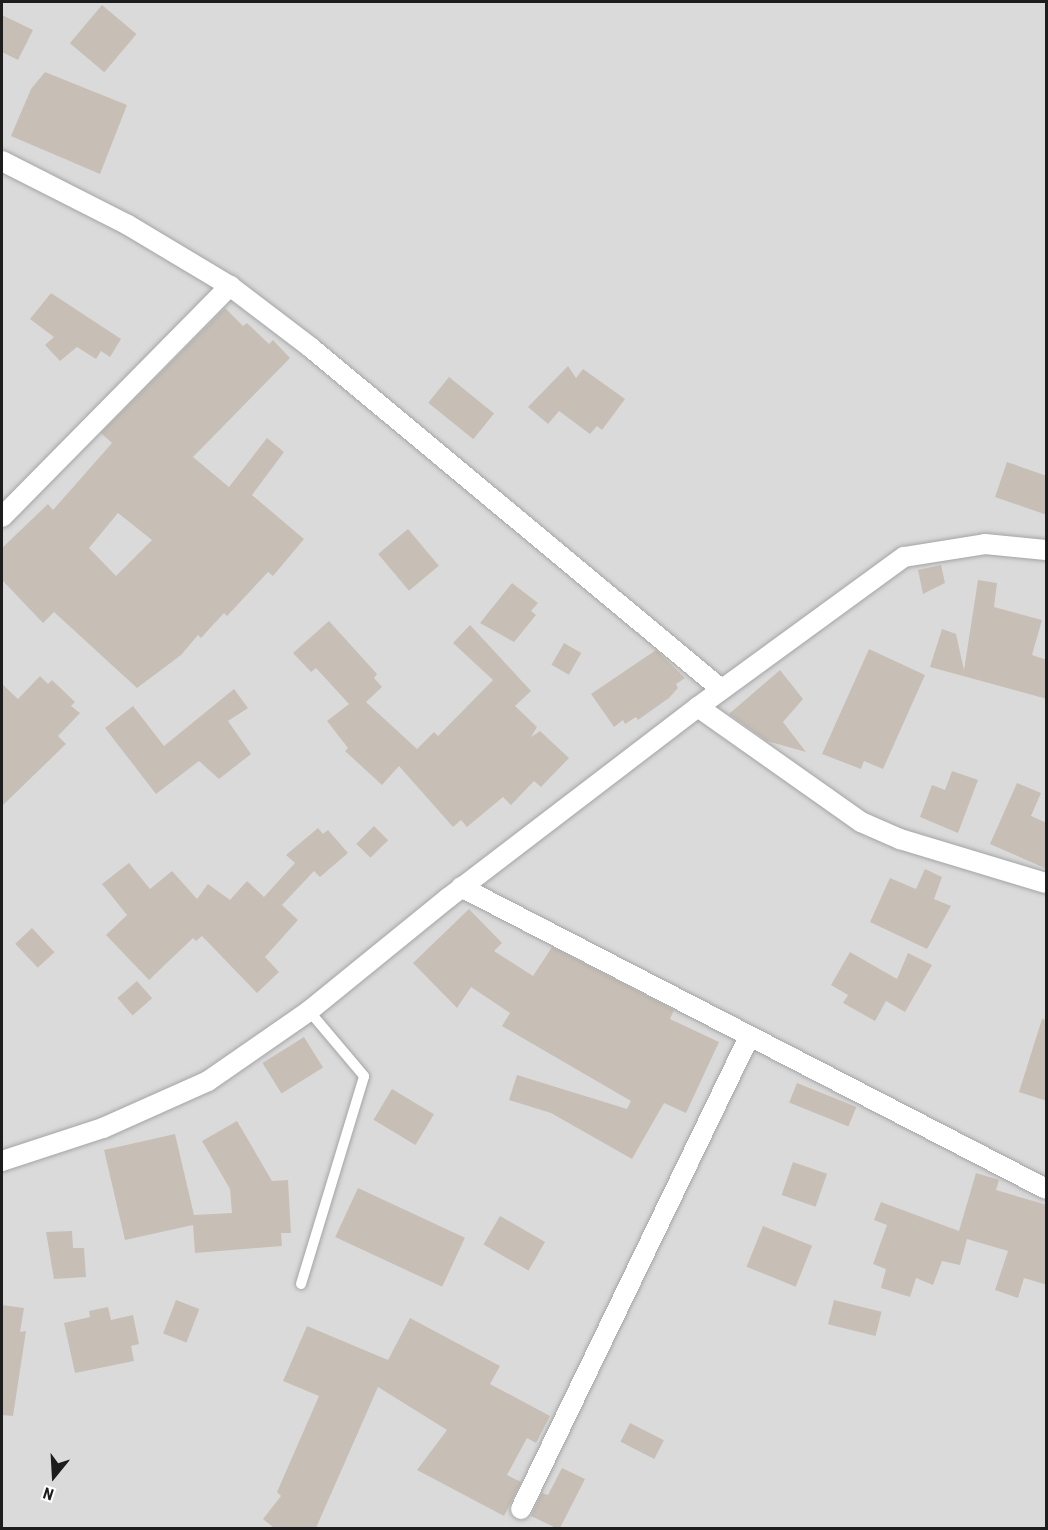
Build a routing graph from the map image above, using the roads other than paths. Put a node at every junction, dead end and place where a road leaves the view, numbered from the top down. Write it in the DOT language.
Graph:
graph roads {
  1 [pos="2,161"];
  2 [pos="230,286"];
  3 [pos="2,517"];
  4 [pos="1047,550"];
  5 [pos="722,689"];
  6 [pos="698,707"];
  7 [pos="1047,884"];
  8 [pos="461,887"];
  9 [pos="309,1011"];
  10 [pos="749,1037"];
  11 [pos="2,1161"];
  12 [pos="1047,1189"];
  13 [pos="301,1284"];
  14 [pos="521,1509"];
  1 -- 2 [label="street"];
  2 -- 3 [label="street"];
  2 -- 5 [label="street"];
  4 -- 5 [label="street"];
  5 -- 6 [label="street"];
  6 -- 7 [label="street"];
  6 -- 8 [label="street"];
  8 -- 9 [label="street"];
  8 -- 10 [label="street"];
  9 -- 11 [label="street"];
  9 -- 13 [label="lane"];
  10 -- 12 [label="street"];
  10 -- 14 [label="street"];
}
